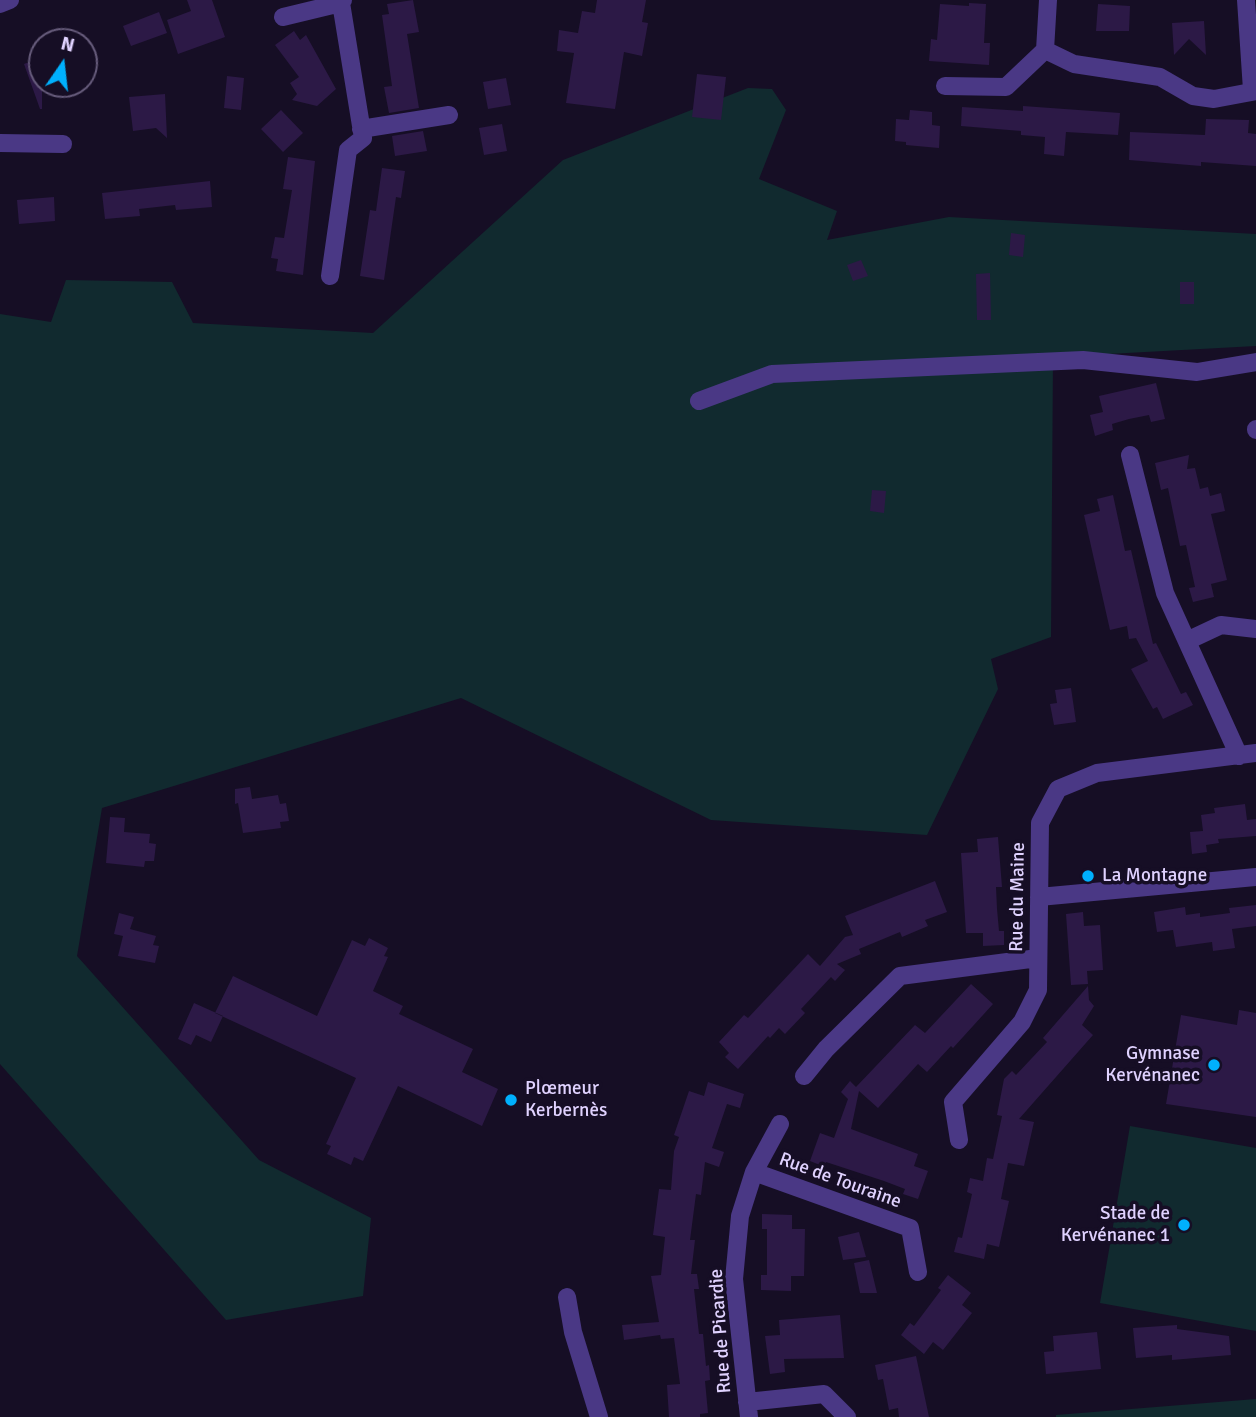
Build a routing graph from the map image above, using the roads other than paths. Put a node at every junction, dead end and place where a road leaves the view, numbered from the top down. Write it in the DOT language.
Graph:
graph roads {
  1 [pos="10,0"];
  2 [pos="1048,0"];
  3 [pos="1247,0"];
  4 [pos="342,1"];
  5 [pos="0,4"];
  6 [pos="283,17"];
  7 [pos="1045,50"];
  8 [pos="945,86"];
  9 [pos="1254,90"];
  10 [pos="449,115"];
  11 [pos="361,129"];
  12 [pos="0,143"];
  13 [pos="63,144"];
  14 [pos="330,276"];
  15 [pos="1256,362"];
  16 [pos="699,401"];
  17 [pos="1130,455"];
  18 [pos="1256,629"];
  19 [pos="1189,640"];
  20 [pos="1247,754"];
  21 [pos="1256,877"];
  22 [pos="1039,897"];
  23 [pos="1038,958"];
  24 [pos="804,1076"];
  25 [pos="780,1124"];
  26 [pos="959,1140"];
  27 [pos="754,1172"];
  28 [pos="918,1272"];
  29 [pos="566,1297"];
  30 [pos="748,1410"];
  31 [pos="599,1417"];
  32 [pos="847,1417"];
  1 -- 5 [label="street"];
  2 -- 7 [label="street"];
  3 -- 9 [label="street"];
  4 -- 6 [label="street"];
  4 -- 11 [label="street"];
  7 -- 8 [label="street"];
  7 -- 9 [label="street"];
  10 -- 11 [label="street"];
  11 -- 14 [label="street"];
  12 -- 13 [label="street"];
  15 -- 16 [label="street"];
  17 -- 19 [label="street"];
  18 -- 19 [label="street"];
  19 -- 20 [label="street"];
  20 -- 22 [label="street, Rue du Maine"];
  21 -- 22 [label="street"];
  22 -- 23 [label="street, Rue du Maine"];
  23 -- 24 [label="street"];
  23 -- 26 [label="street, Rue du Maine"];
  25 -- 27 [label="street, Rue de Picardie"];
  27 -- 28 [label="street, Rue de Touraine"];
  27 -- 30 [label="street, Rue de Picardie"];
  29 -- 31 [label="street"];
  30 -- 32 [label="street"];
}
